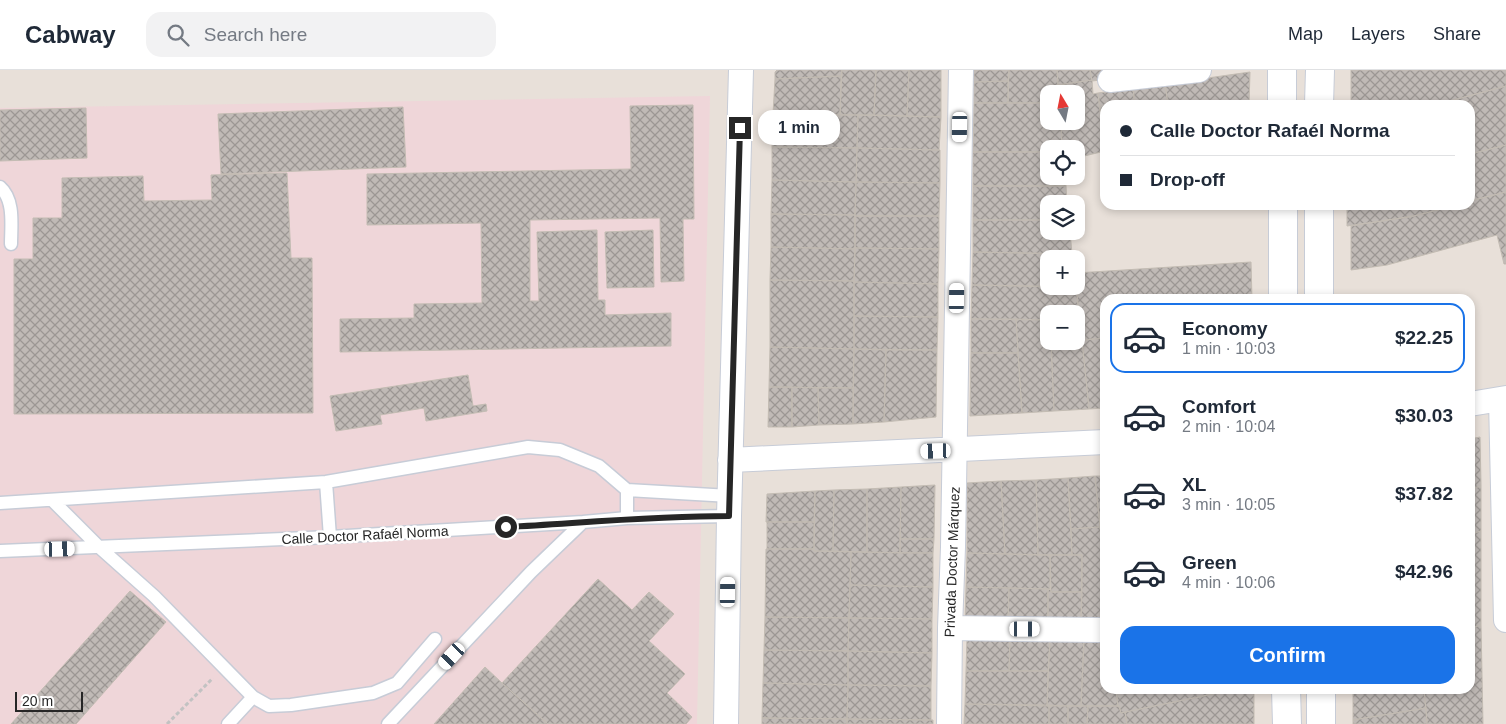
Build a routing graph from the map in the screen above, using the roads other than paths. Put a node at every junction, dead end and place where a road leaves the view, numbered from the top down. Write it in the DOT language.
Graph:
graph roads {
  1 [pos="741,70"];
  2 [pos="961,70"];
  3 [pos="1199,70"];
  4 [pos="1282,70"];
  5 [pos="1320,70"];
  6 [pos="1110,80"];
  7 [pos="1282,100"];
  8 [pos="1319,100"];
  9 [pos="0,187"];
  10 [pos="1283,210"];
  11 [pos="1319,210"];
  12 [pos="11,244"];
  13 [pos="1283,294"];
  14 [pos="1319,294"];
  15 [pos="1504,398"];
  16 [pos="1475,403"];
  17 [pos="1100,442"];
  18 [pos="955,450"];
  19 [pos="730,460"];
  20 [pos="326,482"];
  21 [pos="628,490"];
  22 [pos="52,500"];
  23 [pos="0,503"];
  24 [pos="729,506"];
  25 [pos="627,518"];
  26 [pos="584,522"];
  27 [pos="330,537"];
  28 [pos="99,547"];
  29 [pos="0,551"];
  30 [pos="1506,620"];
  31 [pos="950,628"];
  32 [pos="1100,630"];
  33 [pos="435,639"];
  34 [pos="397,683"];
  35 [pos="1286,694"];
  36 [pos="1321,694"];
  37 [pos="253,697"];
  38 [pos="412,698"];
  39 [pos="228,724"];
  40 [pos="388,724"];
  41 [pos="726,724"];
  42 [pos="949,724"];
  43 [pos="1287,724"];
  44 [pos="1321,724"];
  1 -- 19 [label="street"];
  2 -- 18 [label="street, Privada Doctor Márquez"];
  3 -- 6 [label="street"];
  4 -- 7 [label="main road"];
  5 -- 8 [label="main road"];
  9 -- 12 [label="lane"];
  10 -- 13 [label="main road"];
  11 -- 14 [label="main road"];
  15 -- 16 [label="street"];
  15 -- 30 [label="street"];
  17 -- 18 [label="street"];
  18 -- 19 [label="street"];
  18 -- 31 [label="street, Privada Doctor Márquez"];
  19 -- 24 [label="street"];
  20 -- 21 [label="lane"];
  20 -- 22 [label="lane"];
  20 -- 27 [label="lane"];
  21 -- 24 [label="lane"];
  21 -- 25 [label="lane"];
  22 -- 23 [label="lane"];
  22 -- 28 [label="lane"];
  24 -- 25 [label="lane, Calle Doctor Rafaél Norma"];
  24 -- 41 [label="street"];
  25 -- 26 [label="lane, Calle Doctor Rafaél Norma"];
  26 -- 27 [label="lane, Calle Doctor Rafaél Norma"];
  26 -- 38 [label="lane"];
  27 -- 28 [label="lane, Calle Doctor Rafaél Norma"];
  28 -- 29 [label="lane, Calle Doctor Rafaél Norma"];
  28 -- 37 [label="lane"];
  31 -- 32 [label="street"];
  31 -- 42 [label="street, Privada Doctor Márquez"];
  33 -- 34 [label="lane"];
  34 -- 37 [label="lane"];
  34 -- 38 [label="lane"];
  35 -- 43 [label="main road"];
  36 -- 44 [label="main road"];
  37 -- 39 [label="lane"];
  38 -- 40 [label="lane"];
}
